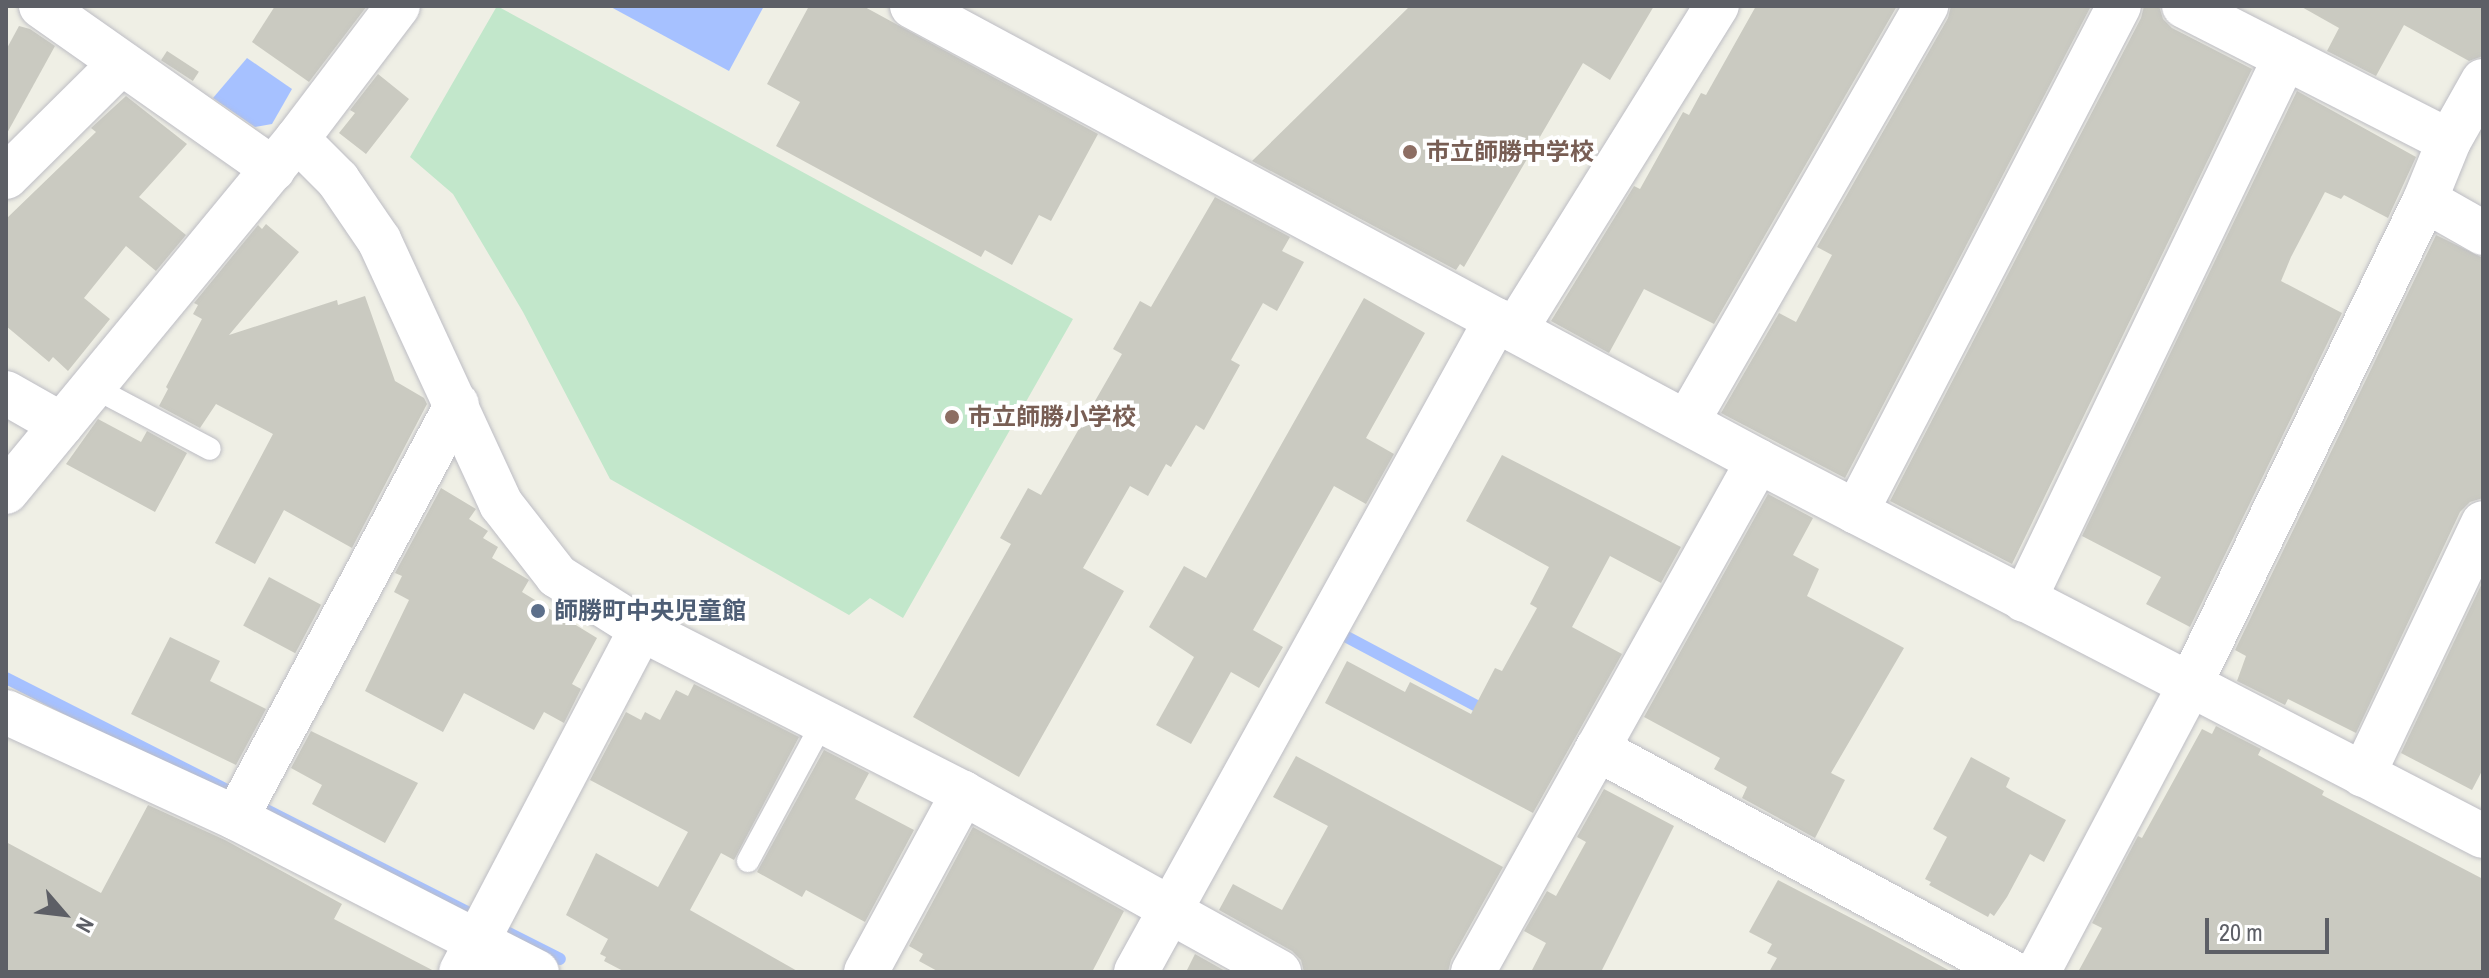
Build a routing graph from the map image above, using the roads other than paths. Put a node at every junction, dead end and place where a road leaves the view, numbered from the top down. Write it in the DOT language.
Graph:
graph roads {
  1 [pos="41,6"];
  2 [pos="398,6"];
  3 [pos="912,6"];
  4 [pos="1717,6"];
  5 [pos="1926,6"];
  6 [pos="2119,6"];
  7 [pos="2184,6"];
  8 [pos="2285,58"];
  9 [pos="120,64"];
  10 [pos="2483,81"];
  11 [pos="2449,141"];
  12 [pos="285,154"];
  13 [pos="6,177"];
  14 [pos="2425,200"];
  15 [pos="2483,233"];
  16 [pos="1505,325"];
  17 [pos="93,387"];
  18 [pos="6,393"];
  19 [pos="457,404"];
  20 [pos="1687,422"];
  21 [pos="62,425"];
  22 [pos="210,449"];
  23 [pos="1758,461"];
  24 [pos="6,492"];
  25 [pos="1856,512"];
  26 [pos="2483,523"];
  27 [pos="2024,600"];
  28 [pos="641,629"];
  29 [pos="2189,687"];
  30 [pos="6,712"];
  31 [pos="823,722"];
  32 [pos="1597,749"];
  33 [pos="2363,775"];
  34 [pos="963,793"];
  35 [pos="244,804"];
  36 [pos="2483,836"];
  37 [pos="748,861"];
  38 [pos="1169,910"];
  39 [pos="480,937"];
  40 [pos="537,972"];
  41 [pos="866,972"];
  42 [pos="1136,972"];
  43 [pos="1279,972"];
  44 [pos="1473,972"];
  45 [pos="2012,972"];
  46 [pos="2038,972"];
  1 -- 9 [label="street"];
  2 -- 12 [label="street"];
  3 -- 16 [label="street"];
  4 -- 16 [label="street"];
  5 -- 20 [label="street"];
  6 -- 25 [label="street"];
  7 -- 8 [label="street"];
  8 -- 11 [label="street"];
  8 -- 27 [label="street"];
  9 -- 12 [label="street"];
  9 -- 13 [label="street"];
  10 -- 11 [label="street"];
  11 -- 14 [label="street"];
  12 -- 17 [label="street"];
  12 -- 19 [label="street"];
  14 -- 15 [label="street"];
  14 -- 29 [label="street"];
  16 -- 20 [label="street"];
  16 -- 38 [label="street"];
  17 -- 21 [label="street"];
  17 -- 22 [label="lane"];
  18 -- 21 [label="street"];
  19 -- 28 [label="street"];
  19 -- 35 [label="street"];
  20 -- 23 [label="street"];
  21 -- 24 [label="street"];
  23 -- 25 [label="street"];
  23 -- 32 [label="street"];
  25 -- 27 [label="street"];
  26 -- 33 [label="street"];
  27 -- 29 [label="street"];
  28 -- 31 [label="street"];
  28 -- 39 [label="street"];
  29 -- 33 [label="street"];
  29 -- 46 [label="street"];
  30 -- 35 [label="street"];
  31 -- 34 [label="street"];
  31 -- 37 [label="lane"];
  32 -- 44 [label="street"];
  32 -- 45 [label="street"];
  33 -- 36 [label="street"];
  34 -- 38 [label="street"];
  34 -- 41 [label="street"];
  35 -- 39 [label="street"];
  38 -- 42 [label="street"];
  38 -- 43 [label="street"];
  39 -- 40 [label="street"];
}
